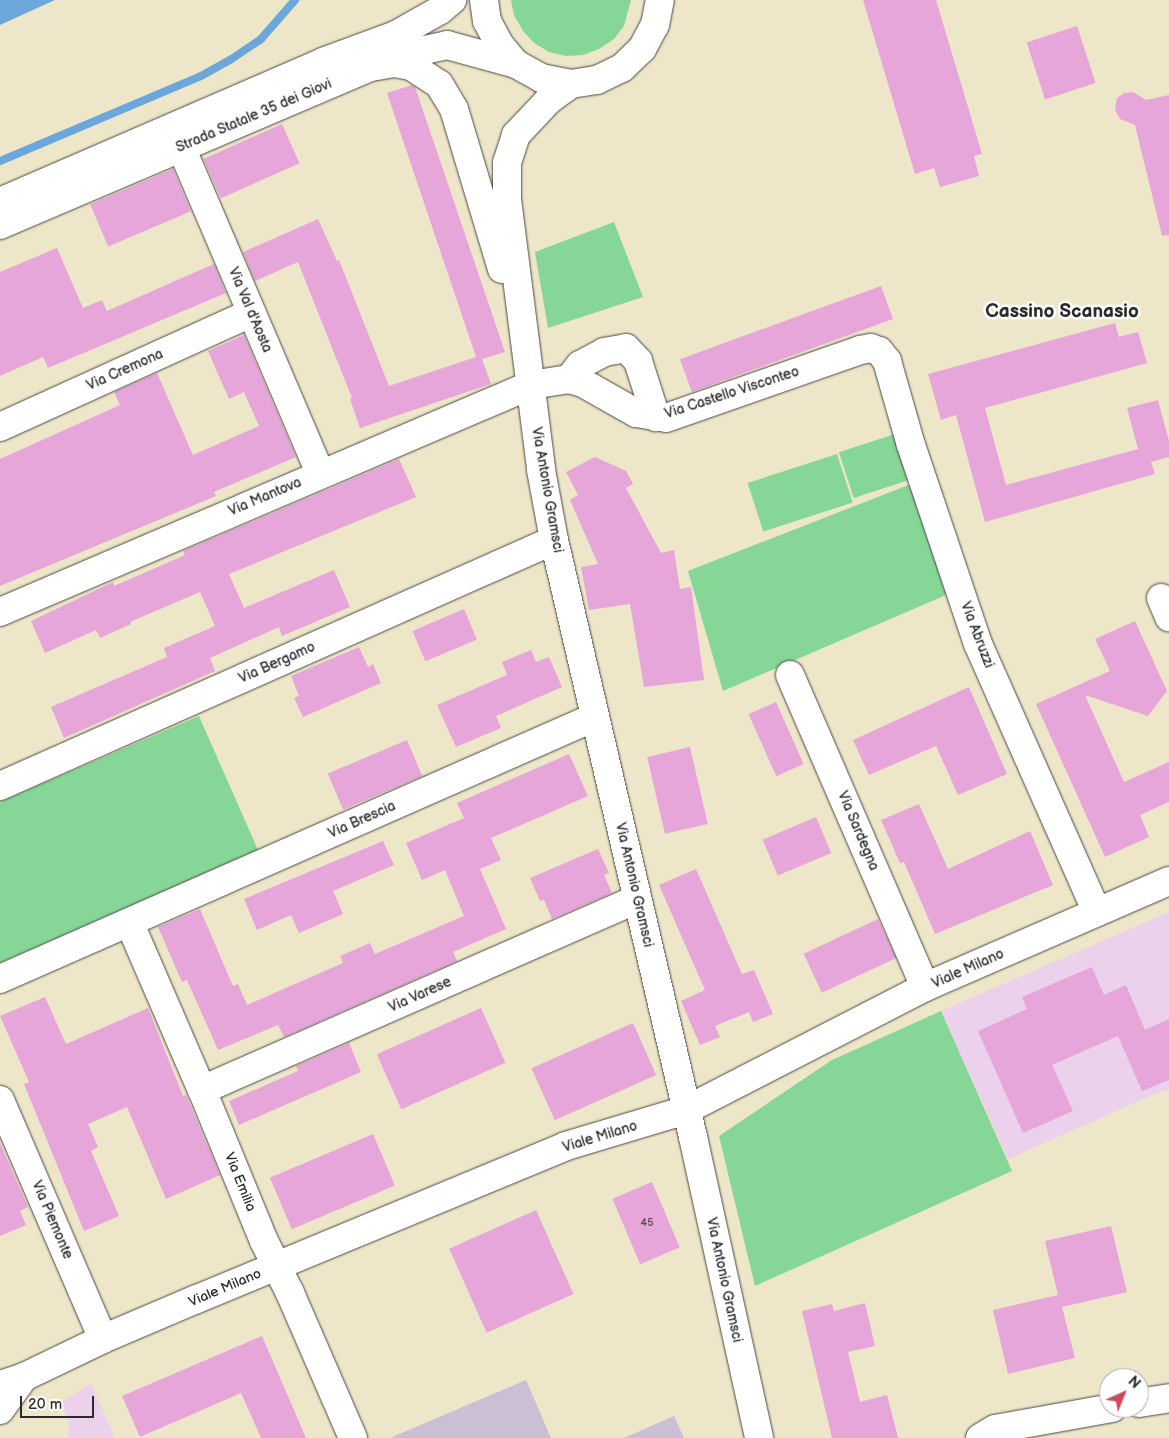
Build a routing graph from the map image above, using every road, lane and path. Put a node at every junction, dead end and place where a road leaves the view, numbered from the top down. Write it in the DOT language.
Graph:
graph roads {
  1 [pos="452,0"];
  2 [pos="484,0"];
  3 [pos="660,0"];
  4 [pos="516,64"];
  5 [pos="372,67"];
  6 [pos="571,84"];
  7 [pos="180,148"];
  8 [pos="0,202"];
  9 [pos="0,225"];
  10 [pos="251,313"];
  11 [pos="522,330"];
  12 [pos="879,351"];
  13 [pos="569,379"];
  14 [pos="530,384"];
  15 [pos="656,417"];
  16 [pos="0,427"];
  17 [pos="320,473"];
  18 [pos="554,540"];
  19 [pos="0,612"];
  20 [pos="790,675"];
  21 [pos="595,717"];
  22 [pos="0,786"];
  23 [pos="1169,881"];
  24 [pos="637,898"];
  25 [pos="1097,912"];
  26 [pos="130,924"];
  27 [pos="0,980"];
  28 [pos="925,987"];
  29 [pos="202,1090"];
  30 [pos="0,1100"];
  31 [pos="686,1110"];
  32 [pos="278,1266"];
  33 [pos="103,1340"];
  34 [pos="12,1381"];
  35 [pos="1169,1398"];
  36 [pos="1149,1401"];
  37 [pos="0,1410"];
  38 [pos="1099,1410"];
  39 [pos="353,1438"];
  40 [pos="759,1438"];
  41 [pos="980,1438"];
  1 -- 8 [label="street, Strada Statale 35 dei Giovi"];
  2 -- 4 [label="street"];
  3 -- 6 [label="street"];
  4 -- 5 [label="street, Strada Statale 35 dei Giovi"];
  4 -- 6 [label="street"];
  5 -- 7 [label="street, Strada Statale 35 dei Giovi"];
  5 -- 11 [label="street, Via Antonio Gramsci"];
  6 -- 11 [label="street, Via Antonio Gramsci"];
  7 -- 9 [label="street, Strada Statale 35 dei Giovi"];
  7 -- 10 [label="street, Via Val d'Aosta"];
  10 -- 16 [label="street, Via Cremona"];
  10 -- 17 [label="street, Via Val d'Aosta"];
  11 -- 14 [label="street, Via Antonio Gramsci"];
  12 -- 15 [label="street, Via Castello Visconteo"];
  12 -- 25 [label="street, Via Abruzzi"];
  13 -- 14 [label="street"];
  13 -- 15 [label="street, Via Castello Visconteo"];
  13 -- 15 [label="street"];
  14 -- 17 [label="street, Via Mantova"];
  14 -- 18 [label="street, Via Antonio Gramsci"];
  17 -- 19 [label="street, Via Mantova"];
  18 -- 21 [label="street, Via Antonio Gramsci"];
  18 -- 22 [label="street, Via Bergamo"];
  20 -- 28 [label="street, Via Sardegna"];
  21 -- 24 [label="street, Via Antonio Gramsci"];
  21 -- 26 [label="street, Via Brescia"];
  23 -- 25 [label="street, Viale Milano"];
  24 -- 29 [label="street, Via Varese"];
  24 -- 31 [label="street, Via Antonio Gramsci"];
  25 -- 28 [label="street, Viale Milano"];
  26 -- 27 [label="street, Via Brescia"];
  26 -- 29 [label="street, Via Emilia"];
  28 -- 31 [label="street, Viale Milano"];
  29 -- 32 [label="street, Via Emilia"];
  30 -- 33 [label="street, Via Piemonte"];
  31 -- 32 [label="street, Viale Milano"];
  31 -- 40 [label="street, Via Antonio Gramsci"];
  32 -- 33 [label="street, Viale Milano"];
  32 -- 39 [label="street, Via Emilia"];
  33 -- 34 [label="street, Viale Milano"];
  34 -- 37 [label="street, Viale Milano"];
  35 -- 36 [label="street"];
  38 -- 41 [label="street"];
}
